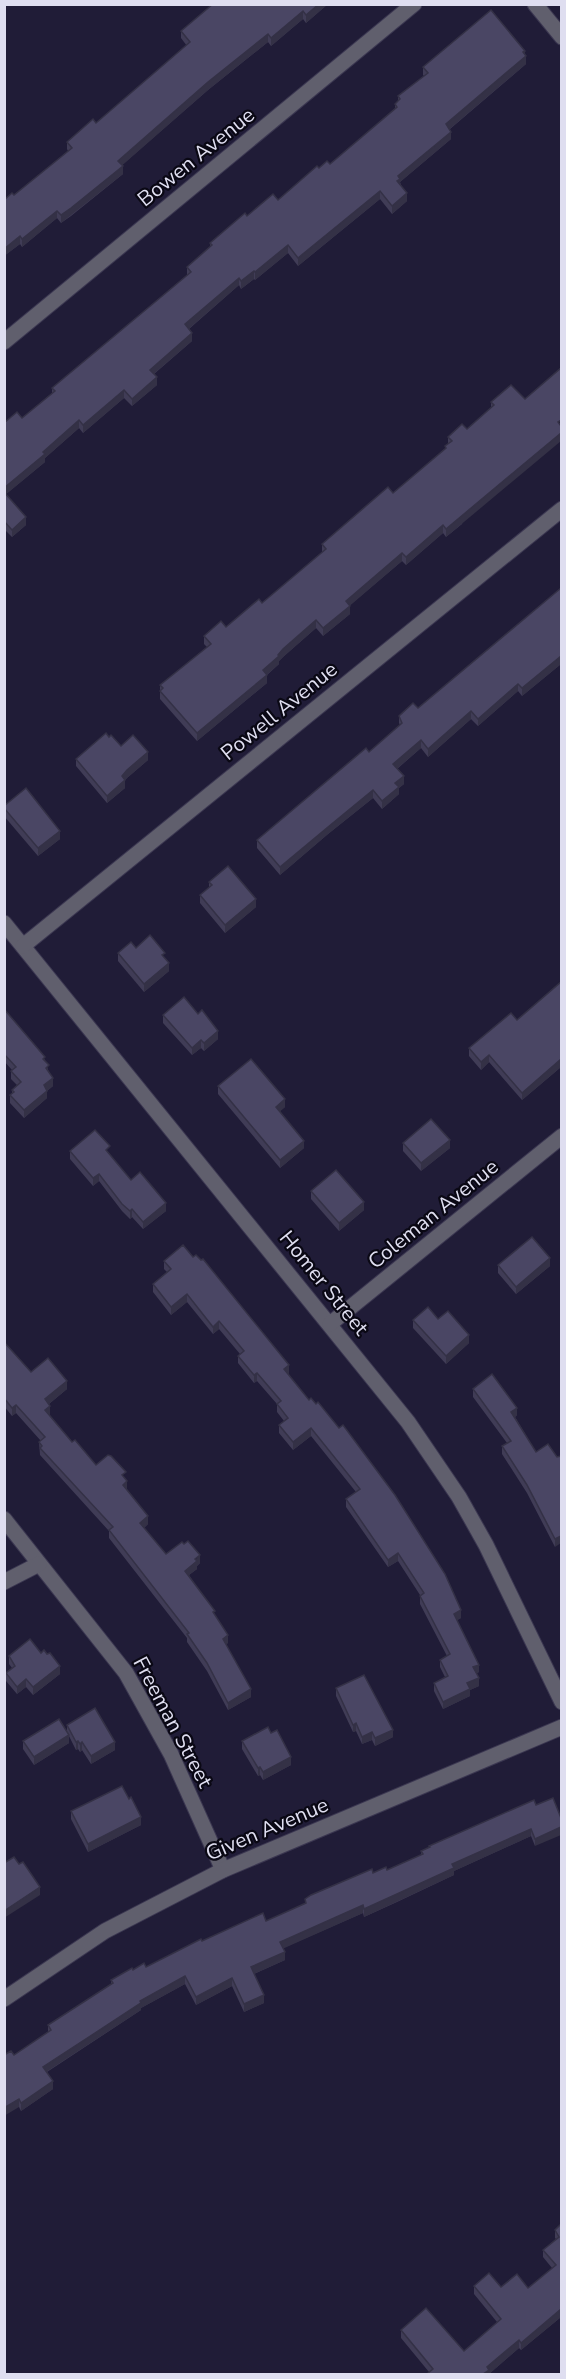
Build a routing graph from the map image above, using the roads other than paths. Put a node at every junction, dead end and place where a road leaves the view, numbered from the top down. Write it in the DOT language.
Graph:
graph roads {
  1 [pos="414,4"];
  2 [pos="535,4"];
  3 [pos="561,37"];
  4 [pos="4,342"];
  5 [pos="561,509"];
  6 [pos="4,923"];
  7 [pos="23,946"];
  8 [pos="561,1136"];
  9 [pos="330,1324"];
  10 [pos="4,1519"];
  11 [pos="39,1564"];
  12 [pos="4,1582"];
  13 [pos="561,1702"];
  14 [pos="561,1727"];
  15 [pos="223,1870"];
  16 [pos="4,1999"];
  1 -- 4 [label="street, Bowen Avenue"];
  2 -- 3 [label="street"];
  5 -- 7 [label="street, Powell Avenue"];
  6 -- 7 [label="street, Homer Street"];
  7 -- 9 [label="street, Homer Street"];
  8 -- 9 [label="street, Coleman Avenue"];
  9 -- 13 [label="street, Homer Street"];
  10 -- 11 [label="street, Freeman Street"];
  11 -- 12 [label="street"];
  11 -- 15 [label="street, Freeman Street"];
  14 -- 15 [label="street, Given Avenue"];
  15 -- 16 [label="street, Given Avenue"];
}
